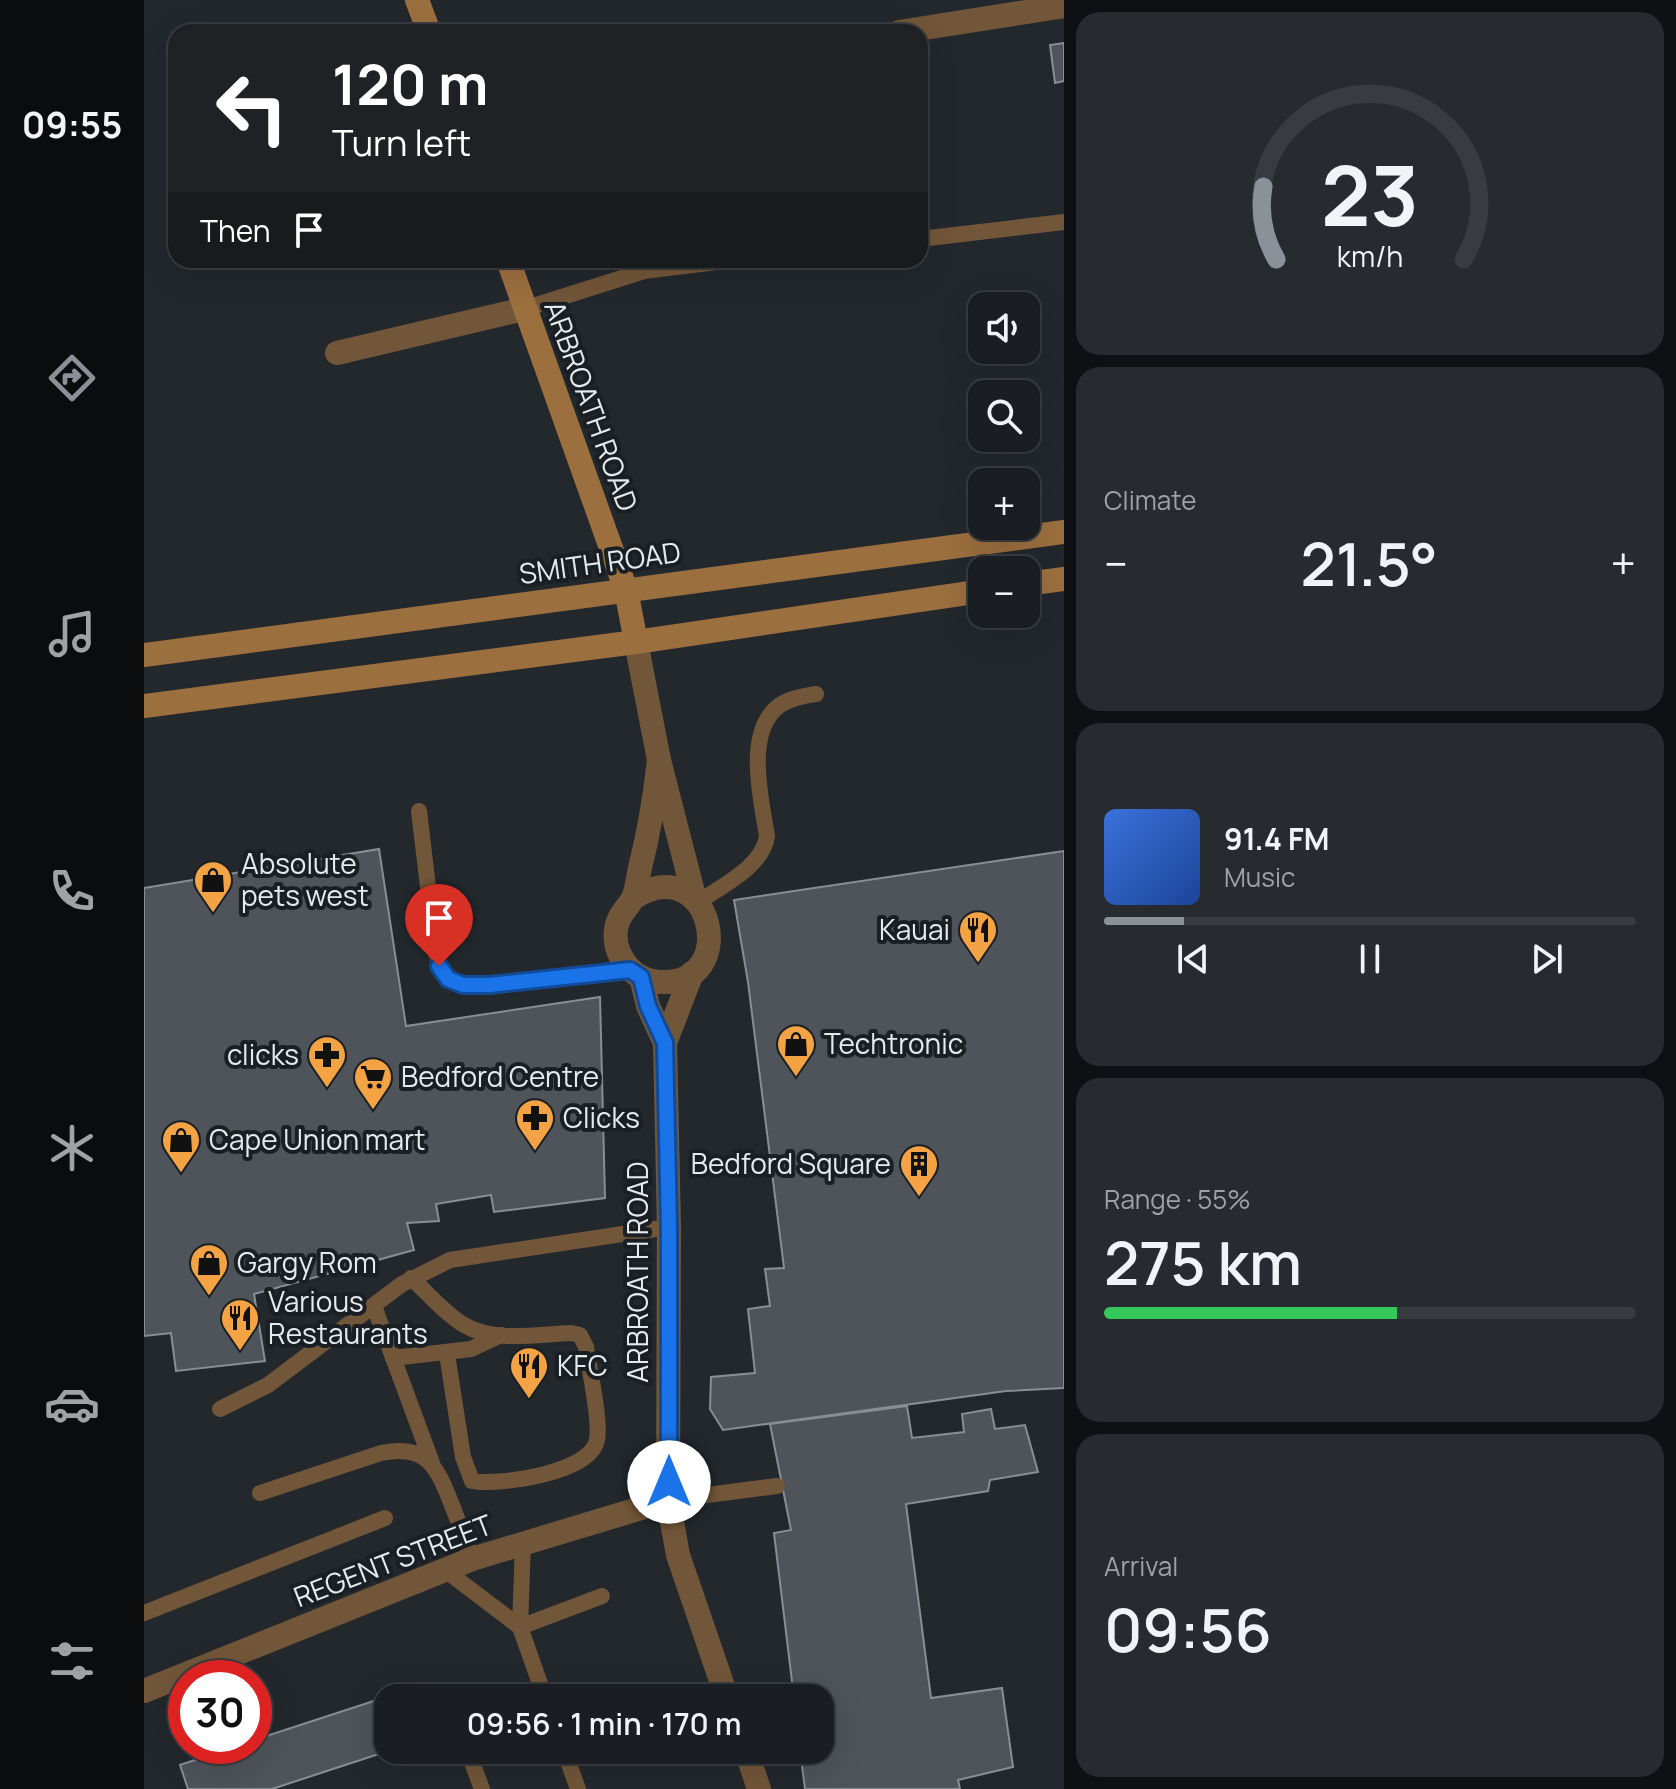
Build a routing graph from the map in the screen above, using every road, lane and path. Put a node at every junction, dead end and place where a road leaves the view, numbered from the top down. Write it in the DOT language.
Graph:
graph roads {
  1 [pos="417,0"];
  2 [pos="1064,6"];
  3 [pos="426,24"];
  4 [pos="928,27"];
  5 [pos="1064,222"];
  6 [pos="928,238"];
  7 [pos="511,268"];
  8 [pos="668,268"];
  9 [pos="524,309"];
  10 [pos="337,353"];
  11 [pos="1064,532"];
  12 [pos="1064,579"];
  13 [pos="1040,582"];
  14 [pos="626,590"];
  15 [pos="968,593"];
  16 [pos="636,642"];
  17 [pos="144,655"];
  18 [pos="816,694"];
  19 [pos="144,706"];
  20 [pos="659,760"];
  21 [pos="419,811"];
  22 [pos="633,898"];
  23 [pos="696,901"];
  24 [pos="692,973"];
  25 [pos="635,974"];
  26 [pos="665,1043"];
  27 [pos="669,1227"];
  28 [pos="411,1278"];
  29 [pos="374,1306"];
  30 [pos="501,1335"];
  31 [pos="447,1354"];
  32 [pos="393,1358"];
  33 [pos="220,1409"];
  34 [pos="432,1463"];
  35 [pos="777,1486"];
  36 [pos="260,1493"];
  37 [pos="668,1500"];
  38 [pos="385,1518"];
  39 [pos="523,1544"];
  40 [pos="472,1559"];
  41 [pos="445,1570"];
  42 [pos="602,1596"];
  43 [pos="144,1613"];
  44 [pos="520,1627"];
  45 [pos="540,1684"];
  46 [pos="722,1684"];
  47 [pos="144,1691"];
  48 [pos="473,1764"];
  49 [pos="569,1764"];
  50 [pos="751,1764"];
  51 [pos="482,1789"];
  52 [pos="578,1789"];
  53 [pos="759,1789"];
  1 -- 3 [label="main road"];
  2 -- 4 [label="street"];
  5 -- 6 [label="lane"];
  7 -- 9 [label="main road, ARBROATH ROAD"];
  8 -- 9 [label="lane"];
  9 -- 10 [label="street"];
  9 -- 14 [label="main road, ARBROATH ROAD"];
  11 -- 14 [label="main road, SMITH ROAD"];
  12 -- 13 [label="main road"];
  14 -- 16 [label="main road, ARBROATH ROAD"];
  14 -- 17 [label="main road, SMITH ROAD"];
  15 -- 16 [label="main road"];
  16 -- 19 [label="main road"];
  16 -- 20 [label="street, ARBROATH ROAD"];
  18 -- 23 [label="lane"];
  20 -- 22 [label="street, ARBROATH ROAD"];
  20 -- 23 [label="street, ARBROATH ROAD"];
  21 -- 25 [label="lane"];
  22 -- 23 [label="street"];
  22 -- 25 [label="street"];
  23 -- 24 [label="street"];
  24 -- 25 [label="street"];
  24 -- 26 [label="street, ARBROATH ROAD"];
  25 -- 26 [label="street, ARBROATH ROAD"];
  26 -- 27 [label="street, ARBROATH ROAD"];
  27 -- 28 [label="lane"];
  27 -- 37 [label="street, ARBROATH ROAD"];
  28 -- 29 [label="lane"];
  28 -- 30 [label="lane"];
  29 -- 32 [label="lane"];
  29 -- 33 [label="lane"];
  30 -- 31 [label="lane"];
  30 -- 31 [label="lane"];
  31 -- 32 [label="lane"];
  32 -- 34 [label="lane"];
  34 -- 36 [label="lane"];
  34 -- 40 [label="lane"];
  35 -- 37 [label="lane"];
  37 -- 39 [label="street, REGENT STREET"];
  37 -- 46 [label="street, ARBROATH ROAD"];
  38 -- 43 [label="lane"];
  39 -- 40 [label="street, REGENT STREET"];
  39 -- 44 [label="lane"];
  40 -- 41 [label="street, REGENT STREET"];
  41 -- 44 [label="lane"];
  41 -- 47 [label="street, REGENT STREET"];
  42 -- 44 [label="lane"];
  44 -- 45 [label="lane"];
  48 -- 51 [label="lane"];
  49 -- 52 [label="lane"];
  50 -- 53 [label="street"];
}
